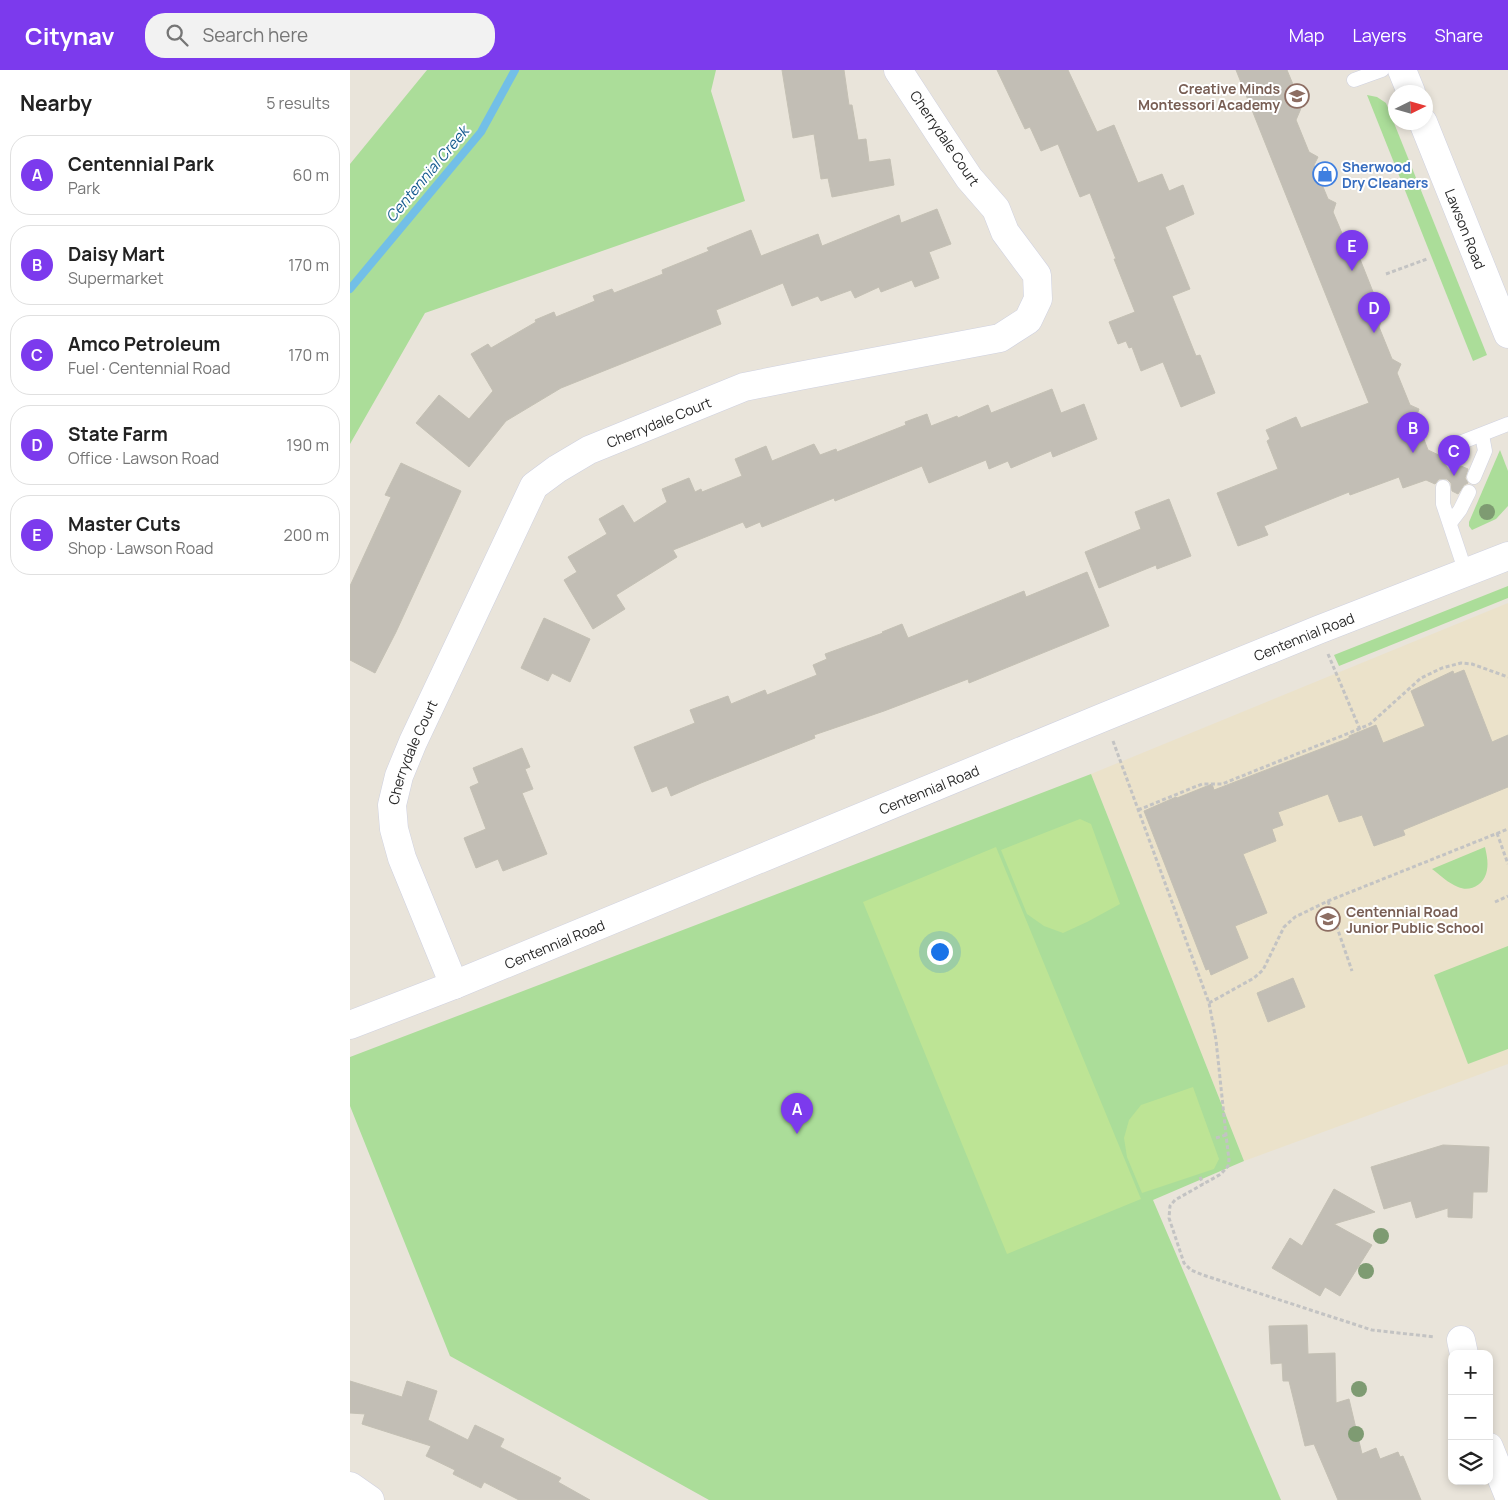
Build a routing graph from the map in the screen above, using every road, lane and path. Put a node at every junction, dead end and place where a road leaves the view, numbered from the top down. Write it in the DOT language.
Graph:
graph roads {
  1 [pos="898,70"];
  2 [pos="1382,70"];
  3 [pos="1402,70"];
  4 [pos="1354,80"];
  5 [pos="1408,85"];
  6 [pos="1426,130"];
  7 [pos="1426,258"];
  8 [pos="1386,274"];
  9 [pos="1508,334"];
  10 [pos="1508,424"];
  11 [pos="1482,435"];
  12 [pos="1453,462"];
  13 [pos="1474,477"];
  14 [pos="1443,487"];
  15 [pos="1469,492"];
  16 [pos="1450,523"];
  17 [pos="1508,556"];
  18 [pos="1466,573"];
  19 [pos="1329,657"];
  20 [pos="1508,677"];
  21 [pos="1104,717"];
  22 [pos="1360,730"];
  23 [pos="1138,810"];
  24 [pos="1508,828"];
  25 [pos="1497,833"];
  26 [pos="1508,864"];
  27 [pos="1508,896"];
  28 [pos="1328,901"];
  29 [pos="1495,902"];
  30 [pos="1352,971"];
  31 [pos="454,985"];
  32 [pos="1208,1003"];
  33 [pos="350,1025"];
  34 [pos="1226,1135"];
  35 [pos="1216,1138"];
  36 [pos="1200,1176"];
  37 [pos="1203,1184"];
  38 [pos="1462,1347"];
  39 [pos="1493,1457"];
  40 [pos="350,1486"];
  41 [pos="1508,1494"];
  42 [pos="370,1500"];
  1 -- 31 [label="street, Cherrydale Court"];
  2 -- 4 [label="lane"];
  3 -- 5 [label="street"];
  6 -- 9 [label="street, Lawson Road"];
  7 -- 8 [label="path"];
  10 -- 11 [label="lane"];
  11 -- 12 [label="lane"];
  11 -- 13 [label="lane"];
  14 -- 16 [label="lane"];
  15 -- 16 [label="lane"];
  16 -- 18 [label="lane"];
  17 -- 18 [label="street, Centennial Road"];
  18 -- 21 [label="street, Centennial Road"];
  19 -- 22 [label="path"];
  20 -- 22 [label="path"];
  21 -- 23 [label="path"];
  21 -- 31 [label="street, Centennial Road"];
  22 -- 23 [label="path"];
  23 -- 32 [label="path"];
  24 -- 25 [label="path"];
  25 -- 26 [label="path"];
  25 -- 28 [label="path"];
  27 -- 29 [label="path"];
  28 -- 30 [label="path"];
  28 -- 32 [label="path"];
  31 -- 33 [label="street, Centennial Road"];
  32 -- 34 [label="path"];
  34 -- 35 [label="path"];
  34 -- 37 [label="path"];
  36 -- 37 [label="path"];
  37 -- 38 [label="path"];
  39 -- 41 [label="street"];
  40 -- 42 [label="street"];
}
